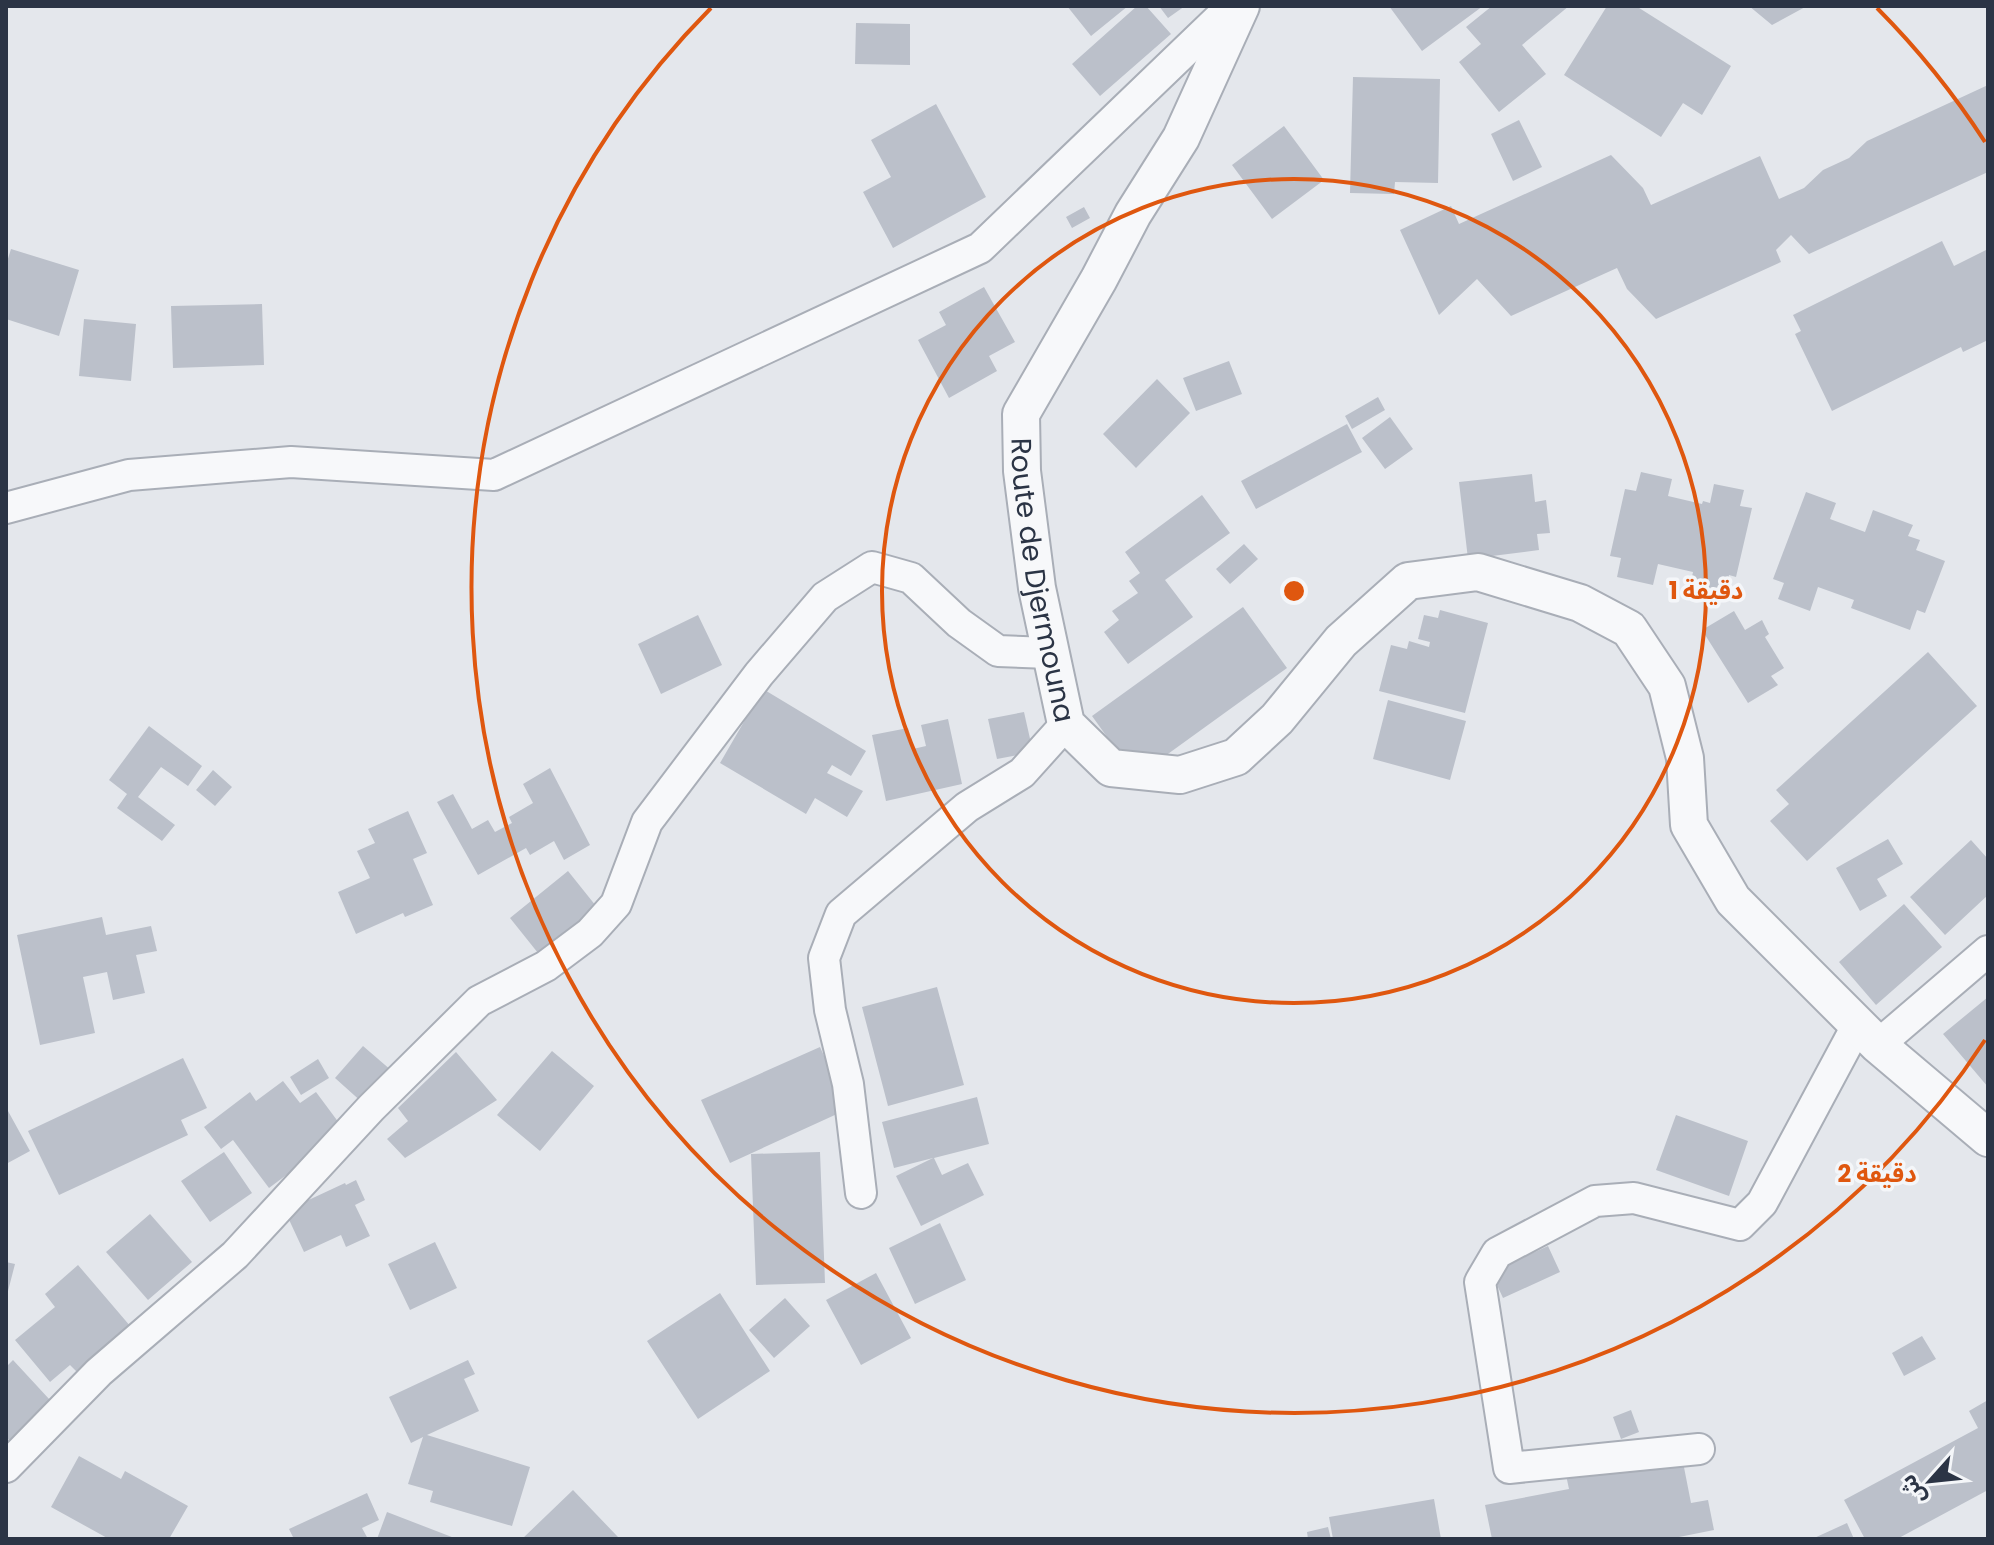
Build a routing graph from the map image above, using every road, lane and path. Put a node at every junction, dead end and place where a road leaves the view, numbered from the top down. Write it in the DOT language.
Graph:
graph roads {
  1 [pos="1232,6"];
  2 [pos="1241,6"];
  3 [pos="6,508"];
  4 [pos="1045,631"];
  5 [pos="1066,724"];
  6 [pos="1988,951"];
  7 [pos="1868,1034"];
  8 [pos="1988,1138"];
  9 [pos="861,1193"];
  10 [pos="1699,1449"];
  11 [pos="6,1467"];
  1 -- 3 [label="street"];
  2 -- 4 [label="street, Route de Djermouna"];
  4 -- 5 [label="street, Route de Djermouna"];
  4 -- 11 [label="street"];
  5 -- 7 [label="street, Route de Djermouna"];
  5 -- 9 [label="street"];
  6 -- 7 [label="street"];
  7 -- 8 [label="street, Route de Djermouna"];
  7 -- 10 [label="street"];
}
